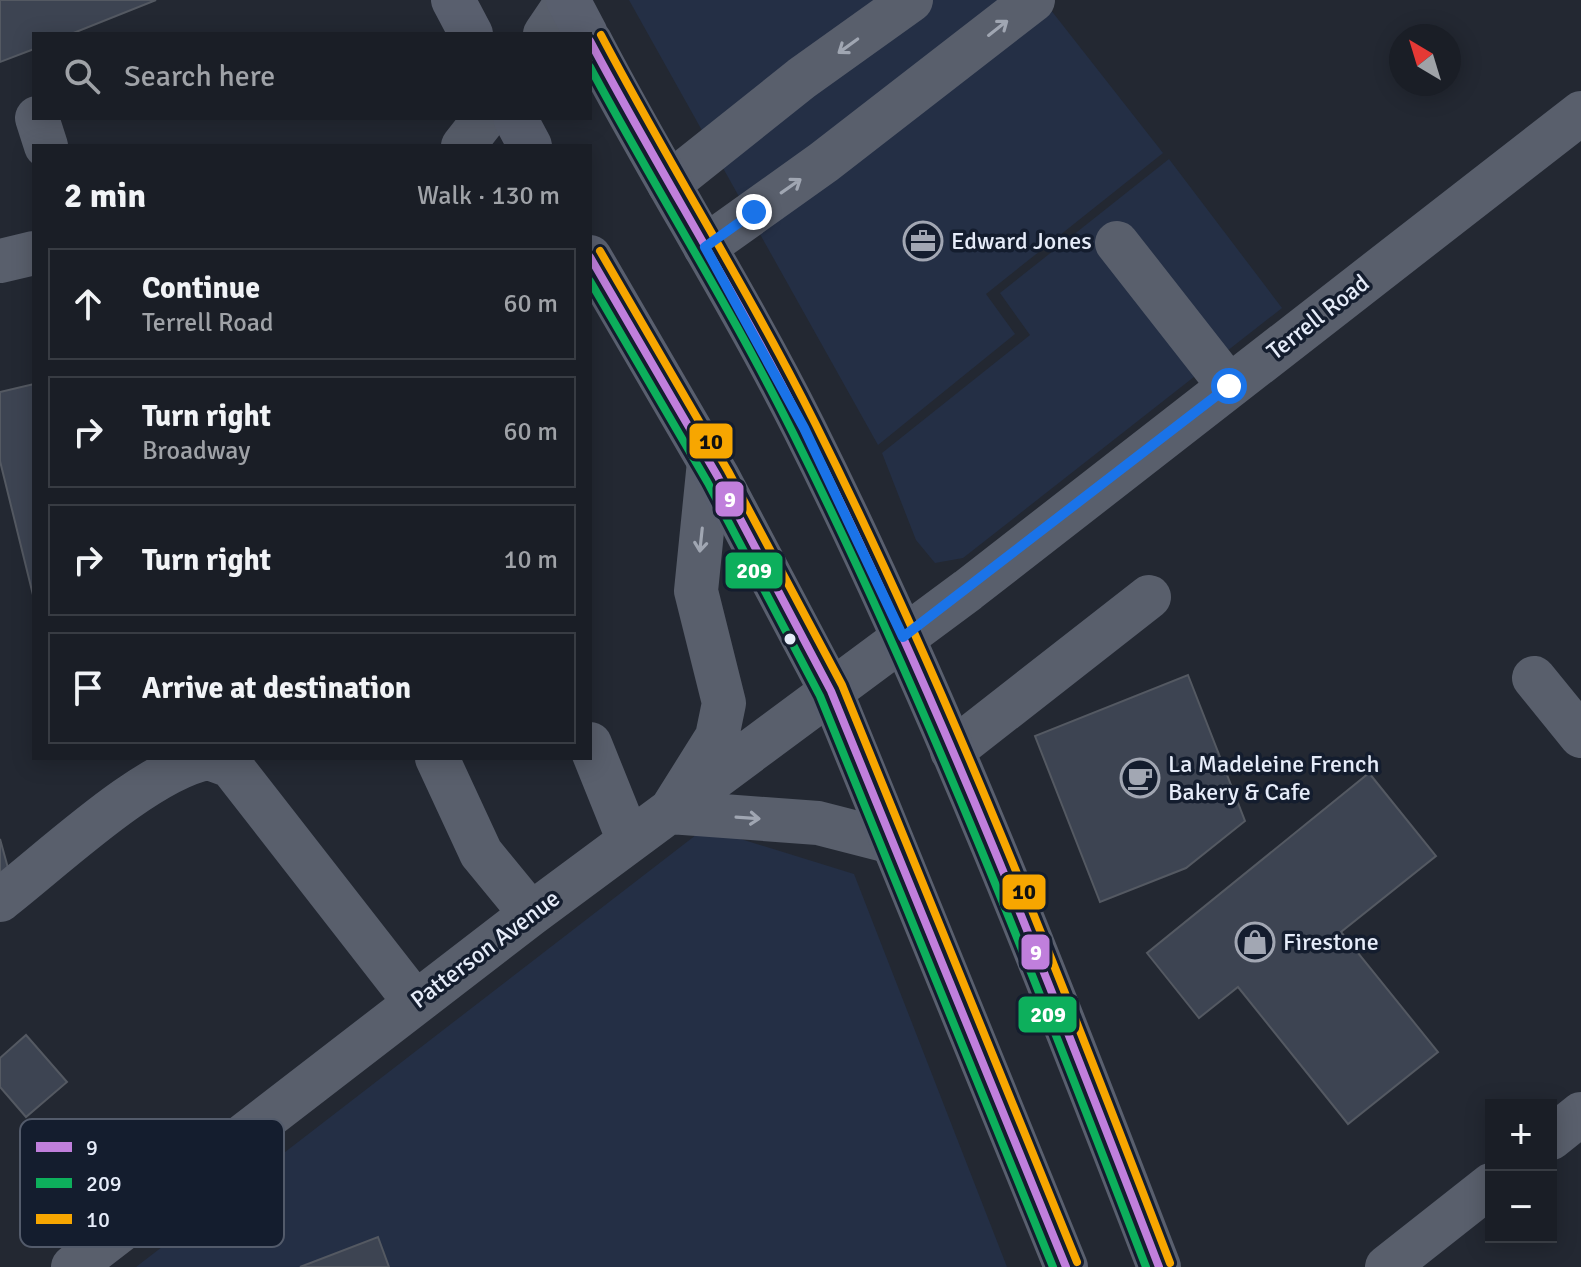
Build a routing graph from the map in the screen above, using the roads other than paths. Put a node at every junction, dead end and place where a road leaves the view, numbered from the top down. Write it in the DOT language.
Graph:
graph roads {
  1 [pos="453,0"];
  2 [pos="568,0"];
  3 [pos="911,0"];
  4 [pos="1033,0"];
  5 [pos="470,32"];
  6 [pos="546,32"];
  7 [pos="585,32"];
  8 [pos="592,45"];
  9 [pos="1581,113"];
  10 [pos="38,120"];
  11 [pos="483,120"];
  12 [pos="516,120"];
  13 [pos="45,144"];
  14 [pos="465,144"];
  15 [pos="529,144"];
  16 [pos="669,184"];
  17 [pos="1117,243"];
  18 [pos="705,247"];
  19 [pos="32,253"];
  20 [pos="592,260"];
  21 [pos="0,261"];
  22 [pos="1229,386"];
  23 [pos="709,462"];
  24 [pos="1149,597"];
  25 [pos="903,637"];
  26 [pos="1534,678"];
  27 [pos="831,691"];
  28 [pos="1581,736"];
  29 [pos="592,749"];
  30 [pos="952,751"];
  31 [pos="196,760"];
  32 [pos="214,760"];
  33 [pos="438,760"];
  34 [pos="670,812"];
  35 [pos="629,841"];
  36 [pos="892,842"];
  37 [pos="0,900"];
  38 [pos="531,914"];
  39 [pos="415,1002"];
  40 [pos="1581,1114"];
  41 [pos="264,1119"];
  42 [pos="1557,1133"];
  43 [pos="1485,1190"];
  44 [pos="99,1247"];
  45 [pos="73,1267"];
  46 [pos="1066,1267"];
  47 [pos="1159,1267"];
  48 [pos="1387,1267"];
  1 -- 5 [label="main road"];
  2 -- 6 [label="street"];
  2 -- 7 [label="main road"];
  3 -- 16 [label="street, one-way"];
  18 -- 4 [label="street, one-way"];
  8 -- 16 [label="main road"];
  9 -- 22 [label="street, Terrell Road"];
  10 -- 13 [label="street"];
  11 -- 14 [label="street"];
  12 -- 15 [label="main road"];
  16 -- 18 [label="main road"];
  17 -- 22 [label="street"];
  18 -- 25 [label="main road"];
  19 -- 21 [label="street"];
  20 -- 23 [label="main road"];
  22 -- 25 [label="street, Terrell Road"];
  23 -- 27 [label="main road"];
  23 -- 34 [label="street, one-way"];
  24 -- 30 [label="street"];
  25 -- 27 [label="street, Patterson Avenue"];
  25 -- 30 [label="main road"];
  26 -- 28 [label="street"];
  27 -- 34 [label="street, Patterson Avenue"];
  27 -- 36 [label="main road"];
  29 -- 35 [label="street"];
  30 -- 47 [label="main road"];
  31 -- 37 [label="street"];
  32 -- 39 [label="street"];
  33 -- 38 [label="street"];
  34 -- 35 [label="street, Patterson Avenue"];
  34 -- 36 [label="street, one-way"];
  35 -- 38 [label="street, Patterson Avenue"];
  36 -- 46 [label="main road"];
  38 -- 39 [label="street, Patterson Avenue"];
  39 -- 41 [label="street, Patterson Avenue"];
  40 -- 42 [label="street"];
  43 -- 48 [label="street"];
  44 -- 45 [label="street, Patterson Avenue"];
}
